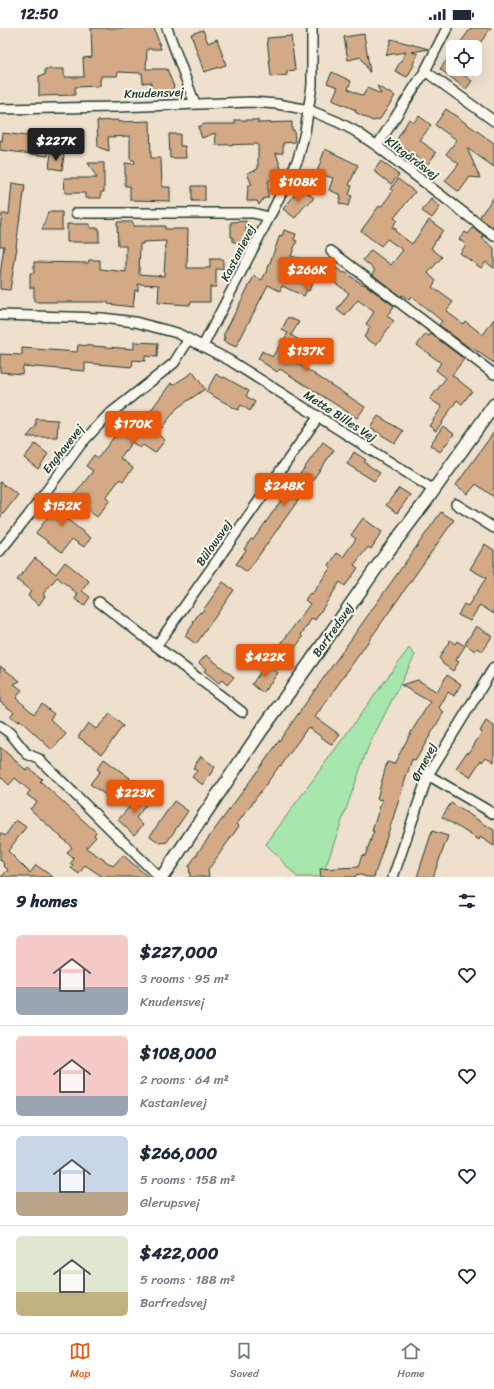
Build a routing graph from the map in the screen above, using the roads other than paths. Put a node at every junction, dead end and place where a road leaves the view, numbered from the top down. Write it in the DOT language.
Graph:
graph roads {
  1 [pos="168,28"];
  2 [pos="312,28"];
  3 [pos="447,28"];
  4 [pos="425,71"];
  5 [pos="195,104"];
  6 [pos="0,109"];
  7 [pos="309,110"];
  8 [pos="494,121"];
  9 [pos="377,146"];
  10 [pos="76,213"];
  11 [pos="269,217"];
  12 [pos="494,236"];
  13 [pos="331,251"];
  14 [pos="0,315"];
  15 [pos="190,339"];
  16 [pos="203,346"];
  17 [pos="494,374"];
  18 [pos="494,405"];
  19 [pos="319,416"];
  20 [pos="434,490"];
  21 [pos="456,504"];
  22 [pos="494,528"];
  23 [pos="0,550"];
  24 [pos="99,602"];
  25 [pos="157,645"];
  26 [pos="494,666"];
  27 [pos="242,712"];
  28 [pos="0,726"];
  29 [pos="428,775"];
  30 [pos="494,814"];
  31 [pos="159,877"];
  32 [pos="162,877"];
  33 [pos="393,877"];
  1 -- 5 [label="street"];
  2 -- 7 [label="street, Kastanievej"];
  3 -- 4 [label="street"];
  4 -- 8 [label="street"];
  4 -- 9 [label="street"];
  5 -- 6 [label="street, Knudensvej"];
  5 -- 7 [label="street, Knudensvej"];
  7 -- 9 [label="street, Klitgårdsvej"];
  7 -- 11 [label="street, Kastanievej"];
  9 -- 12 [label="street, Klitgårdsvej"];
  10 -- 11 [label="street"];
  11 -- 16 [label="street, Kastanievej"];
  13 -- 17 [label="street"];
  14 -- 15 [label="street, Mette Billes Vej"];
  15 -- 16 [label="street, Mette Billes Vej"];
  15 -- 23 [label="street, Enghavevej"];
  16 -- 19 [label="street, Mette Billes Vej"];
  18 -- 20 [label="street, Barfredsvej"];
  19 -- 20 [label="street, Mette Billes Vej"];
  19 -- 25 [label="street, Bülowsvej"];
  20 -- 32 [label="street, Barfredsvej"];
  21 -- 22 [label="street"];
  24 -- 25 [label="street"];
  25 -- 27 [label="street"];
  26 -- 29 [label="street, Ørnevej"];
  28 -- 31 [label="street"];
  29 -- 30 [label="street"];
  29 -- 33 [label="street, Ørnevej"];
}
